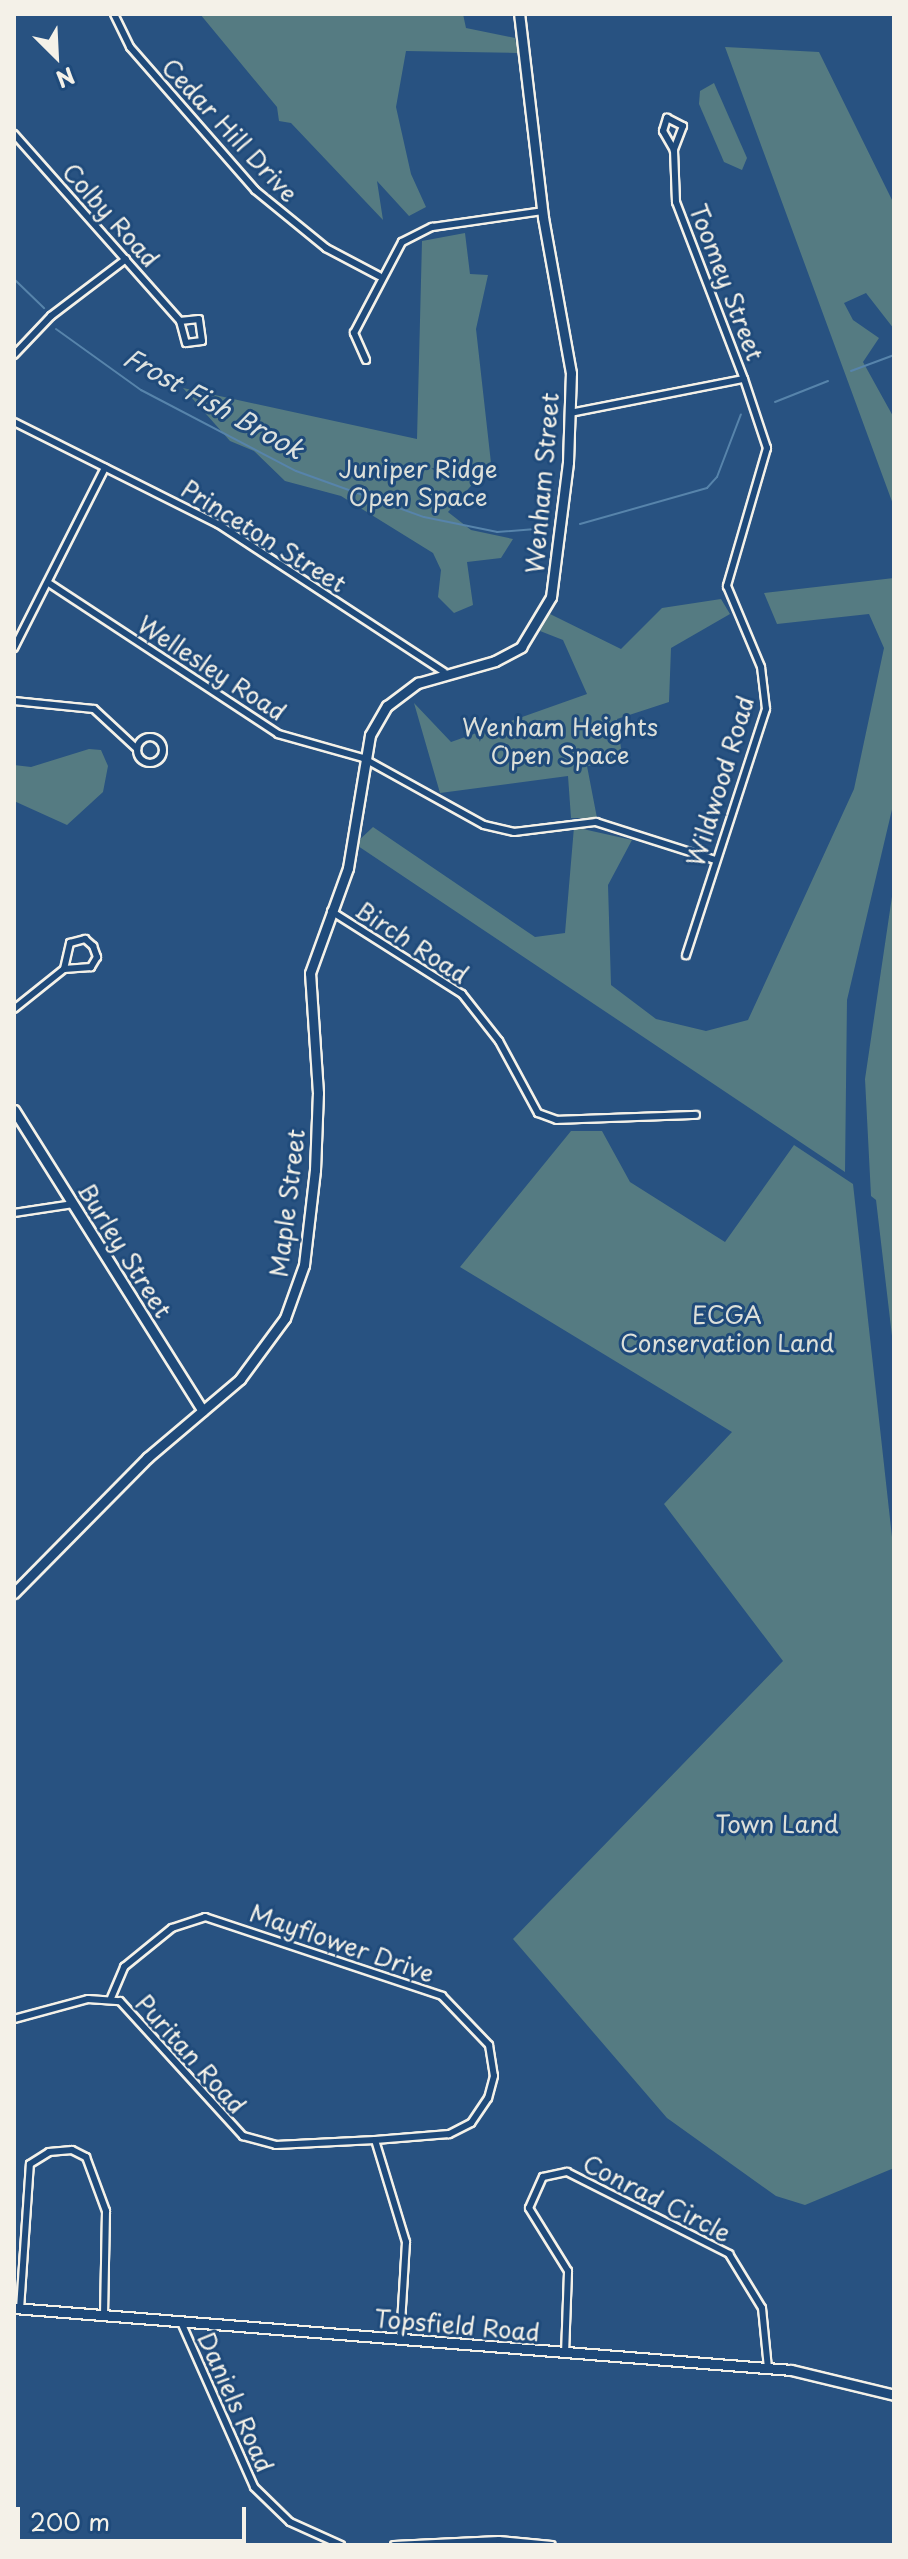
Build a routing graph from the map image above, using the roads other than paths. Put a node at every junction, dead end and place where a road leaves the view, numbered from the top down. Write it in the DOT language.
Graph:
graph roads {
  1 [pos="114,14"];
  2 [pos="519,14"];
  3 [pos="15,139"];
  4 [pos="674,150"];
  5 [pos="543,211"];
  6 [pos="126,259"];
  7 [pos="379,276"];
  8 [pos="180,321"];
  9 [pos="14,355"];
  10 [pos="366,360"];
  11 [pos="744,379"];
  12 [pos="570,413"];
  13 [pos="14,422"];
  14 [pos="105,468"];
  15 [pos="50,584"];
  16 [pos="14,648"];
  17 [pos="444,672"];
  18 [pos="14,701"];
  19 [pos="137,749"];
  20 [pos="363,758"];
  21 [pos="351,853"];
  22 [pos="715,860"];
  23 [pos="331,911"];
  24 [pos="686,955"];
  25 [pos="64,969"];
  26 [pos="14,1009"];
  27 [pos="14,1110"];
  28 [pos="696,1115"];
  29 [pos="73,1204"];
  30 [pos="14,1213"];
  31 [pos="203,1411"];
  32 [pos="14,1593"];
  33 [pos="111,1998"];
  34 [pos="14,2019"];
  35 [pos="375,2140"];
  36 [pos="17,2308"];
  37 [pos="104,2316"];
  38 [pos="181,2322"];
  39 [pos="400,2340"];
  40 [pos="565,2354"];
  41 [pos="768,2368"];
  42 [pos="894,2395"];
  43 [pos="508,2543"];
  44 [pos="341,2545"];
  45 [pos="394,2545"];
  46 [pos="552,2545"];
  1 -- 7 [label="street, Cedar Hill Drive"];
  2 -- 5 [label="main road, Wenham Street"];
  3 -- 6 [label="street, Colby Road"];
  4 -- 4 [label="street, Toomey Street"];
  4 -- 11 [label="street, Toomey Street"];
  5 -- 7 [label="street"];
  5 -- 12 [label="main road, Wenham Street"];
  6 -- 8 [label="street, Colby Road"];
  6 -- 9 [label="street"];
  7 -- 10 [label="street"];
  8 -- 8 [label="street, Colby Road"];
  11 -- 12 [label="street"];
  11 -- 22 [label="street, Wildwood Road"];
  12 -- 17 [label="main road, Wenham Street"];
  13 -- 14 [label="street, Princeton Street"];
  14 -- 15 [label="street"];
  14 -- 17 [label="street, Princeton Street"];
  15 -- 16 [label="street"];
  15 -- 20 [label="street, Wellesley Road"];
  17 -- 20 [label="main road, Wenham Street"];
  18 -- 19 [label="street"];
  19 -- 19 [label="street"];
  20 -- 21 [label="main road, Wenham Street"];
  20 -- 22 [label="street, Wellesley Road"];
  21 -- 23 [label="main road, Maple Street"];
  22 -- 24 [label="street, Wildwood Road"];
  23 -- 28 [label="street, Birch Road"];
  23 -- 31 [label="main road, Maple Street"];
  25 -- 25 [label="street"];
  25 -- 26 [label="street"];
  27 -- 29 [label="main road, Burley Street"];
  29 -- 30 [label="street"];
  29 -- 31 [label="main road, Burley Street"];
  31 -- 32 [label="main road, Maple Street"];
  33 -- 34 [label="street, Puritan Road"];
  33 -- 35 [label="street, Puritan Road"];
  33 -- 35 [label="street, Mayflower Drive"];
  35 -- 39 [label="street"];
  36 -- 37 [label="main road, Topsfield Road"];
  36 -- 37 [label="street"];
  37 -- 38 [label="main road, Topsfield Road"];
  38 -- 39 [label="main road, Topsfield Road"];
  38 -- 44 [label="street, Daniels Road"];
  39 -- 40 [label="main road, Topsfield Road"];
  40 -- 41 [label="main road, Topsfield Road"];
  40 -- 41 [label="street, Conrad Circle"];
  41 -- 42 [label="main road, Topsfield Road"];
  43 -- 45 [label="street"];
  43 -- 46 [label="street"];
}
